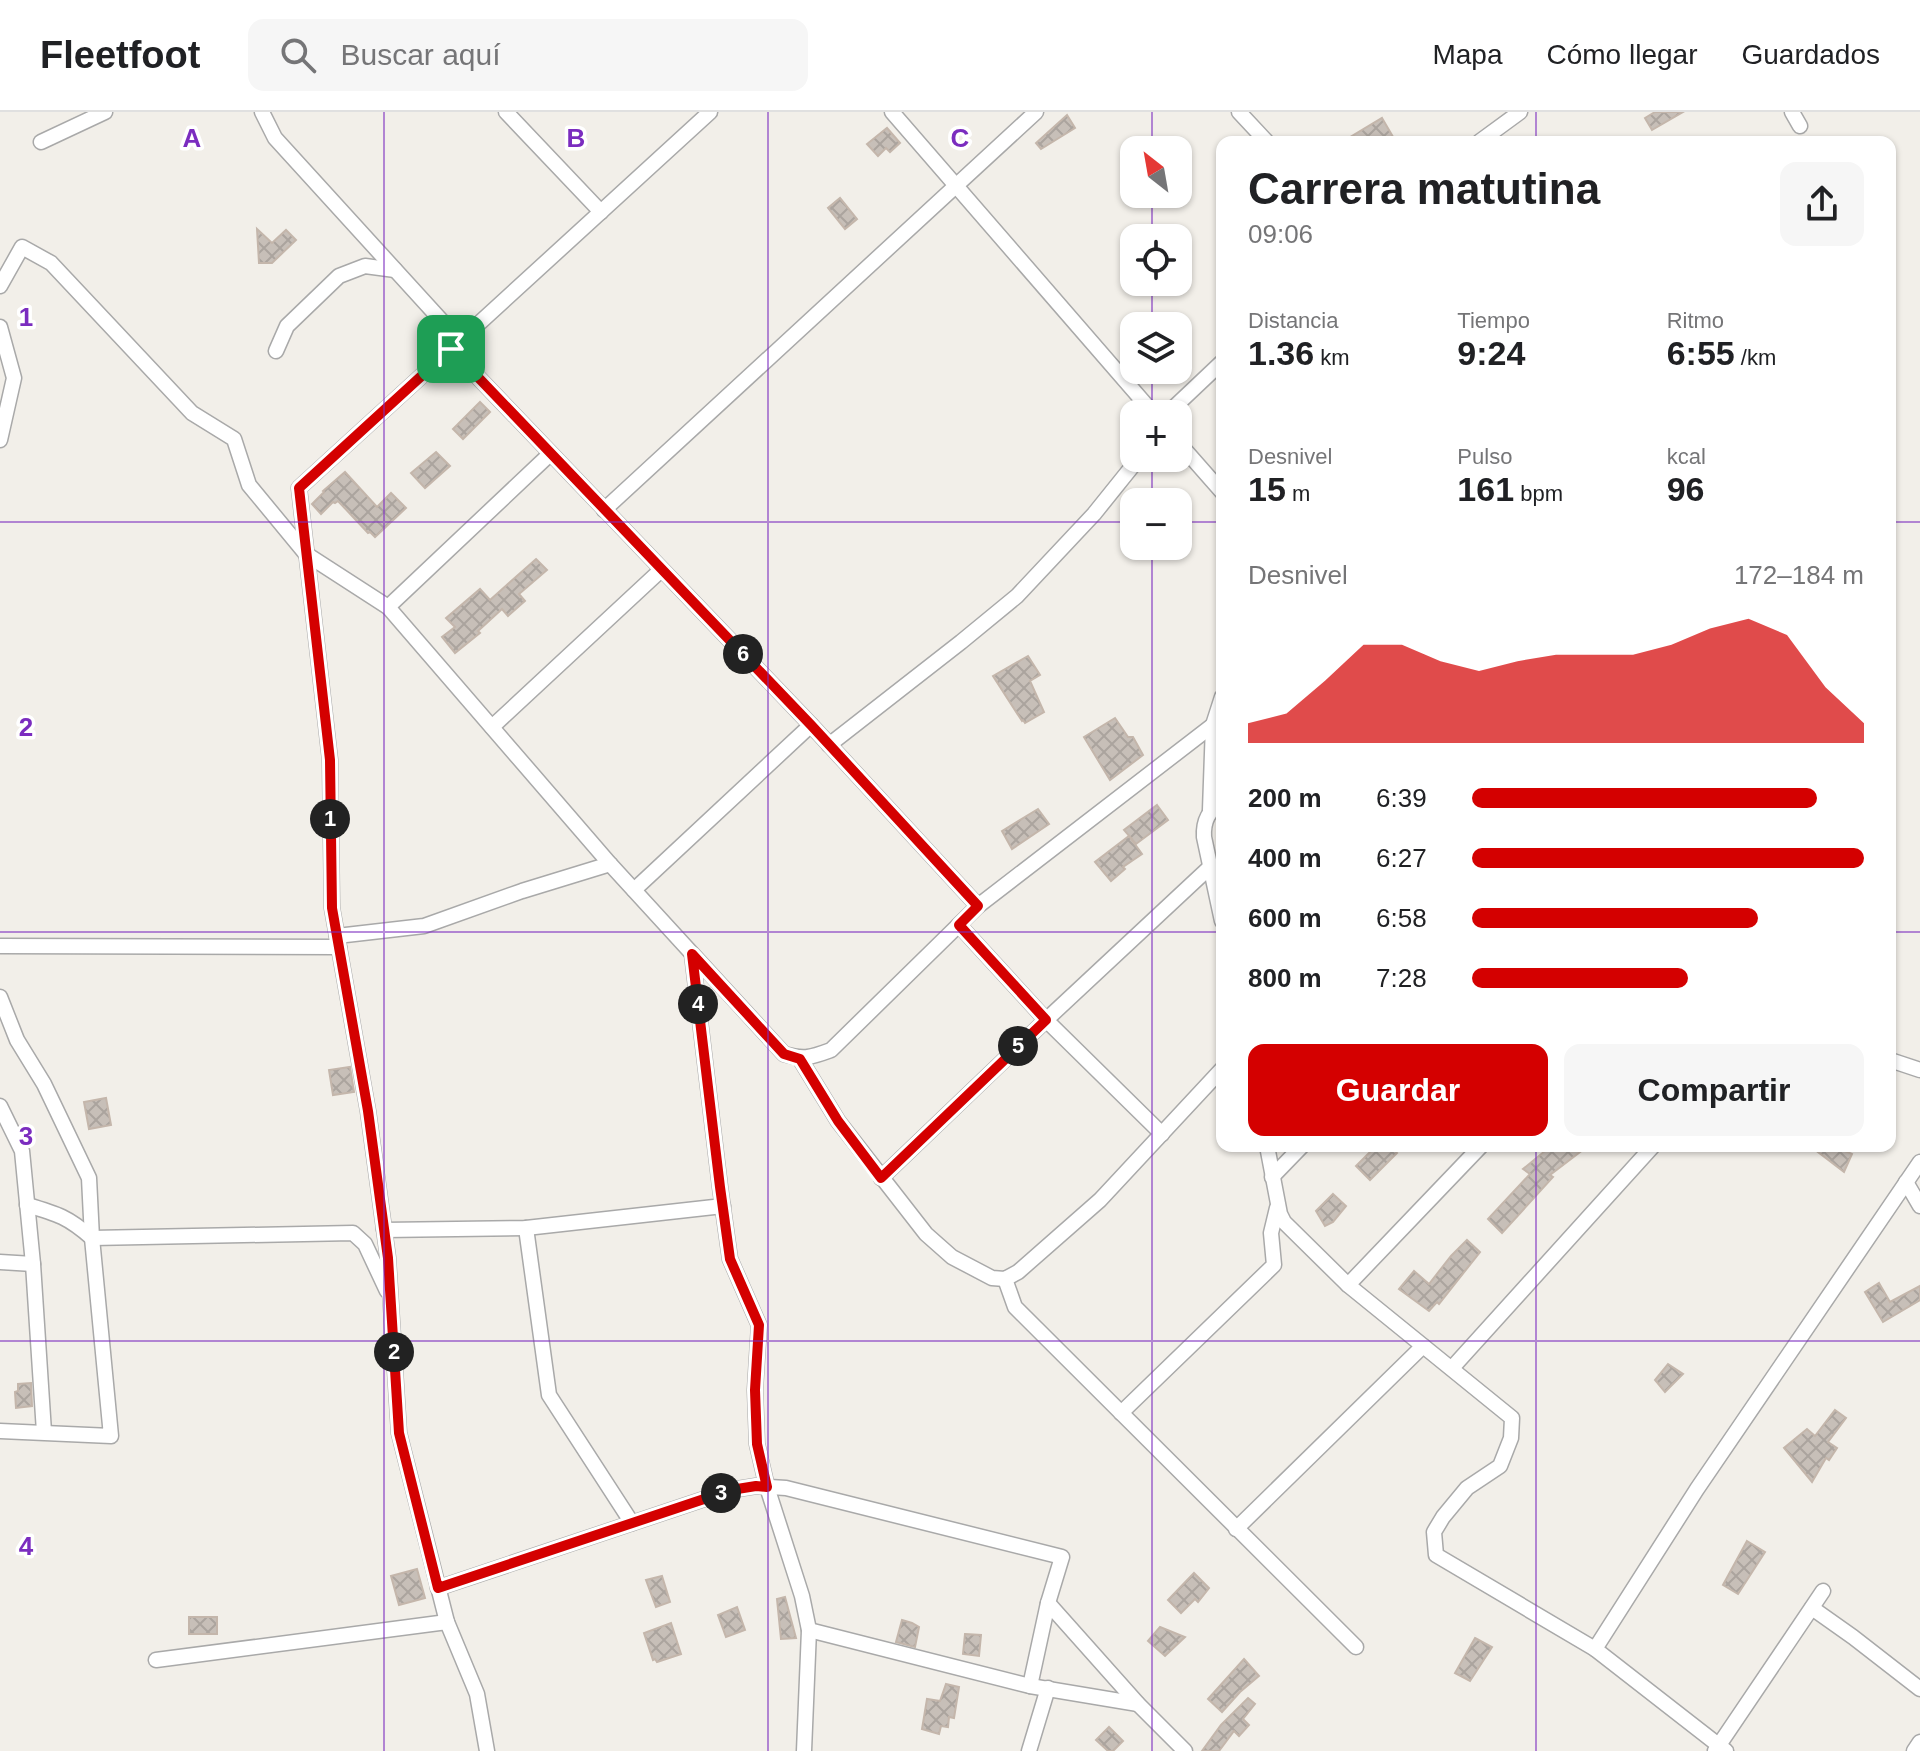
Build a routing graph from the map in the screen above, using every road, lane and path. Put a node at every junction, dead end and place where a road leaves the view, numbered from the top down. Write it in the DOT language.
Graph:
graph roads {
  1 [pos="105,112"];
  2 [pos="263,112"];
  3 [pos="506,112"];
  4 [pos="687,112"];
  5 [pos="710,112"];
  6 [pos="892,112"];
  7 [pos="1036,112"];
  8 [pos="1239,112"];
  9 [pos="1520,112"];
  10 [pos="1792,112"];
  11 [pos="698,124"];
  12 [pos="1800,126"];
  13 [pos="1261,136"];
  14 [pos="1487,136"];
  15 [pos="41,142"];
  16 [pos="956,186"];
  17 [pos="601,212"];
  18 [pos="395,270"];
  19 [pos="0,286"];
  20 [pos="0,327"];
  21 [pos="455,345"];
  22 [pos="276,351"];
  23 [pos="1216,368"];
  24 [pos="1142,400"];
  25 [pos="1182,400"];
  26 [pos="0,440"];
  27 [pos="550,454"];
  28 [pos="1192,458"];
  29 [pos="1128,472"];
  30 [pos="1216,485"];
  31 [pos="604,510"];
  32 [pos="306,554"];
  33 [pos="661,570"];
  34 [pos="388,607"];
  35 [pos="811,725"];
  36 [pos="492,727"];
  37 [pos="1216,730"];
  38 [pos="829,745"];
  39 [pos="1216,806"];
  40 [pos="610,864"];
  41 [pos="1210,867"];
  42 [pos="634,890"];
  43 [pos="1216,894"];
  44 [pos="978,906"];
  45 [pos="959,925"];
  46 [pos="338,942"];
  47 [pos="0,946"];
  48 [pos="692,954"];
  49 [pos="0,997"];
  50 [pos="1046,1020"];
  51 [pos="800,1059"];
  52 [pos="1896,1062"];
  53 [pos="1920,1070"];
  54 [pos="1216,1076"];
  55 [pos="0,1106"];
  56 [pos="1162,1134"];
  57 [pos="1268,1152"];
  58 [pos="1296,1152"];
  59 [pos="1475,1152"];
  60 [pos="1648,1152"];
  61 [pos="1920,1162"];
  62 [pos="1272,1177"];
  63 [pos="881,1178"];
  64 [pos="1906,1182"];
  65 [pos="1278,1203"];
  66 [pos="27,1205"];
  67 [pos="723,1206"];
  68 [pos="1920,1206"];
  69 [pos="526,1228"];
  70 [pos="384,1230"];
  71 [pos="92,1238"];
  72 [pos="0,1262"];
  73 [pos="33,1264"];
  74 [pos="1005,1279"];
  75 [pos="1348,1285"];
  76 [pos="391,1298"];
  77 [pos="1423,1346"];
  78 [pos="1452,1368"];
  79 [pos="1121,1413"];
  80 [pos="0,1431"];
  81 [pos="44,1432"];
  82 [pos="767,1487"];
  83 [pos="632,1523"];
  84 [pos="1236,1529"];
  85 [pos="438,1588"];
  86 [pos="1823,1591"];
  87 [pos="1048,1603"];
  88 [pos="1812,1608"];
  89 [pos="447,1622"];
  90 [pos="809,1630"];
  91 [pos="1356,1647"];
  92 [pos="1595,1649"];
  93 [pos="156,1660"];
  94 [pos="1030,1686"];
  95 [pos="1048,1688"];
  96 [pos="1920,1689"];
  97 [pos="1138,1704"];
  98 [pos="1920,1742"];
  99 [pos="1720,1749"];
  100 [pos="487,1751"];
  101 [pos="804,1751"];
  102 [pos="1029,1751"];
  103 [pos="1185,1751"];
  104 [pos="1914,1751"];
  1 -- 15 [label="street"];
  2 -- 18 [label="street"];
  3 -- 17 [label="street"];
  4 -- 11 [label="street"];
  5 -- 11 [label="street"];
  6 -- 16 [label="street"];
  7 -- 16 [label="street"];
  8 -- 13 [label="street"];
  9 -- 14 [label="street"];
  10 -- 12 [label="street"];
  11 -- 17 [label="street"];
  16 -- 24 [label="street"];
  16 -- 31 [label="street"];
  17 -- 21 [label="street"];
  18 -- 21 [label="street"];
  18 -- 22 [label="street"];
  19 -- 32 [label="street"];
  20 -- 26 [label="street"];
  21 -- 27 [label="street"];
  21 -- 32 [label="street"];
  23 -- 25 [label="street"];
  27 -- 31 [label="street"];
  27 -- 34 [label="street"];
  28 -- 30 [label="street"];
  29 -- 38 [label="street"];
  31 -- 33 [label="street"];
  32 -- 34 [label="street"];
  32 -- 46 [label="street"];
  33 -- 35 [label="street"];
  33 -- 36 [label="street"];
  34 -- 36 [label="street"];
  35 -- 38 [label="street"];
  35 -- 42 [label="street"];
  36 -- 40 [label="street"];
  37 -- 44 [label="street"];
  38 -- 44 [label="street"];
  39 -- 41 [label="street"];
  40 -- 42 [label="street"];
  40 -- 46 [label="street"];
  41 -- 43 [label="street"];
  41 -- 50 [label="street"];
  42 -- 48 [label="street"];
  44 -- 45 [label="street"];
  45 -- 50 [label="street"];
  45 -- 51 [label="street"];
  46 -- 47 [label="street"];
  46 -- 70 [label="street"];
  48 -- 51 [label="street"];
  48 -- 67 [label="street"];
  49 -- 71 [label="street"];
  50 -- 56 [label="street"];
  50 -- 63 [label="street"];
  51 -- 63 [label="street"];
  52 -- 53 [label="street"];
  54 -- 56 [label="street"];
  55 -- 66 [label="street"];
  56 -- 74 [label="street"];
  57 -- 62 [label="street"];
  58 -- 62 [label="street"];
  59 -- 75 [label="street"];
  60 -- 78 [label="street"];
  61 -- 64 [label="street"];
  62 -- 65 [label="street"];
  63 -- 74 [label="street"];
  64 -- 68 [label="street"];
  64 -- 92 [label="street"];
  65 -- 75 [label="street"];
  65 -- 79 [label="street"];
  66 -- 71 [label="street"];
  66 -- 73 [label="street"];
  67 -- 69 [label="street"];
  67 -- 82 [label="street"];
  69 -- 70 [label="street"];
  69 -- 83 [label="street"];
  70 -- 76 [label="street"];
  71 -- 76 [label="street"];
  71 -- 81 [label="street"];
  72 -- 73 [label="street"];
  73 -- 81 [label="street"];
  74 -- 79 [label="street"];
  75 -- 77 [label="street"];
  76 -- 85 [label="street"];
  77 -- 78 [label="street"];
  77 -- 84 [label="street"];
  78 -- 92 [label="street"];
  79 -- 84 [label="street"];
  80 -- 81 [label="street"];
  82 -- 83 [label="street"];
  82 -- 87 [label="street"];
  82 -- 90 [label="street"];
  83 -- 85 [label="street"];
  84 -- 91 [label="street"];
  85 -- 89 [label="street"];
  86 -- 88 [label="street"];
  87 -- 94 [label="street"];
  87 -- 97 [label="street"];
  88 -- 96 [label="street"];
  88 -- 99 [label="street"];
  89 -- 93 [label="street"];
  89 -- 100 [label="street"];
  90 -- 94 [label="street"];
  90 -- 101 [label="street"];
  92 -- 99 [label="street"];
  94 -- 95 [label="street"];
  95 -- 97 [label="street"];
  95 -- 102 [label="street"];
  97 -- 103 [label="street"];
  98 -- 104 [label="street"];
}
